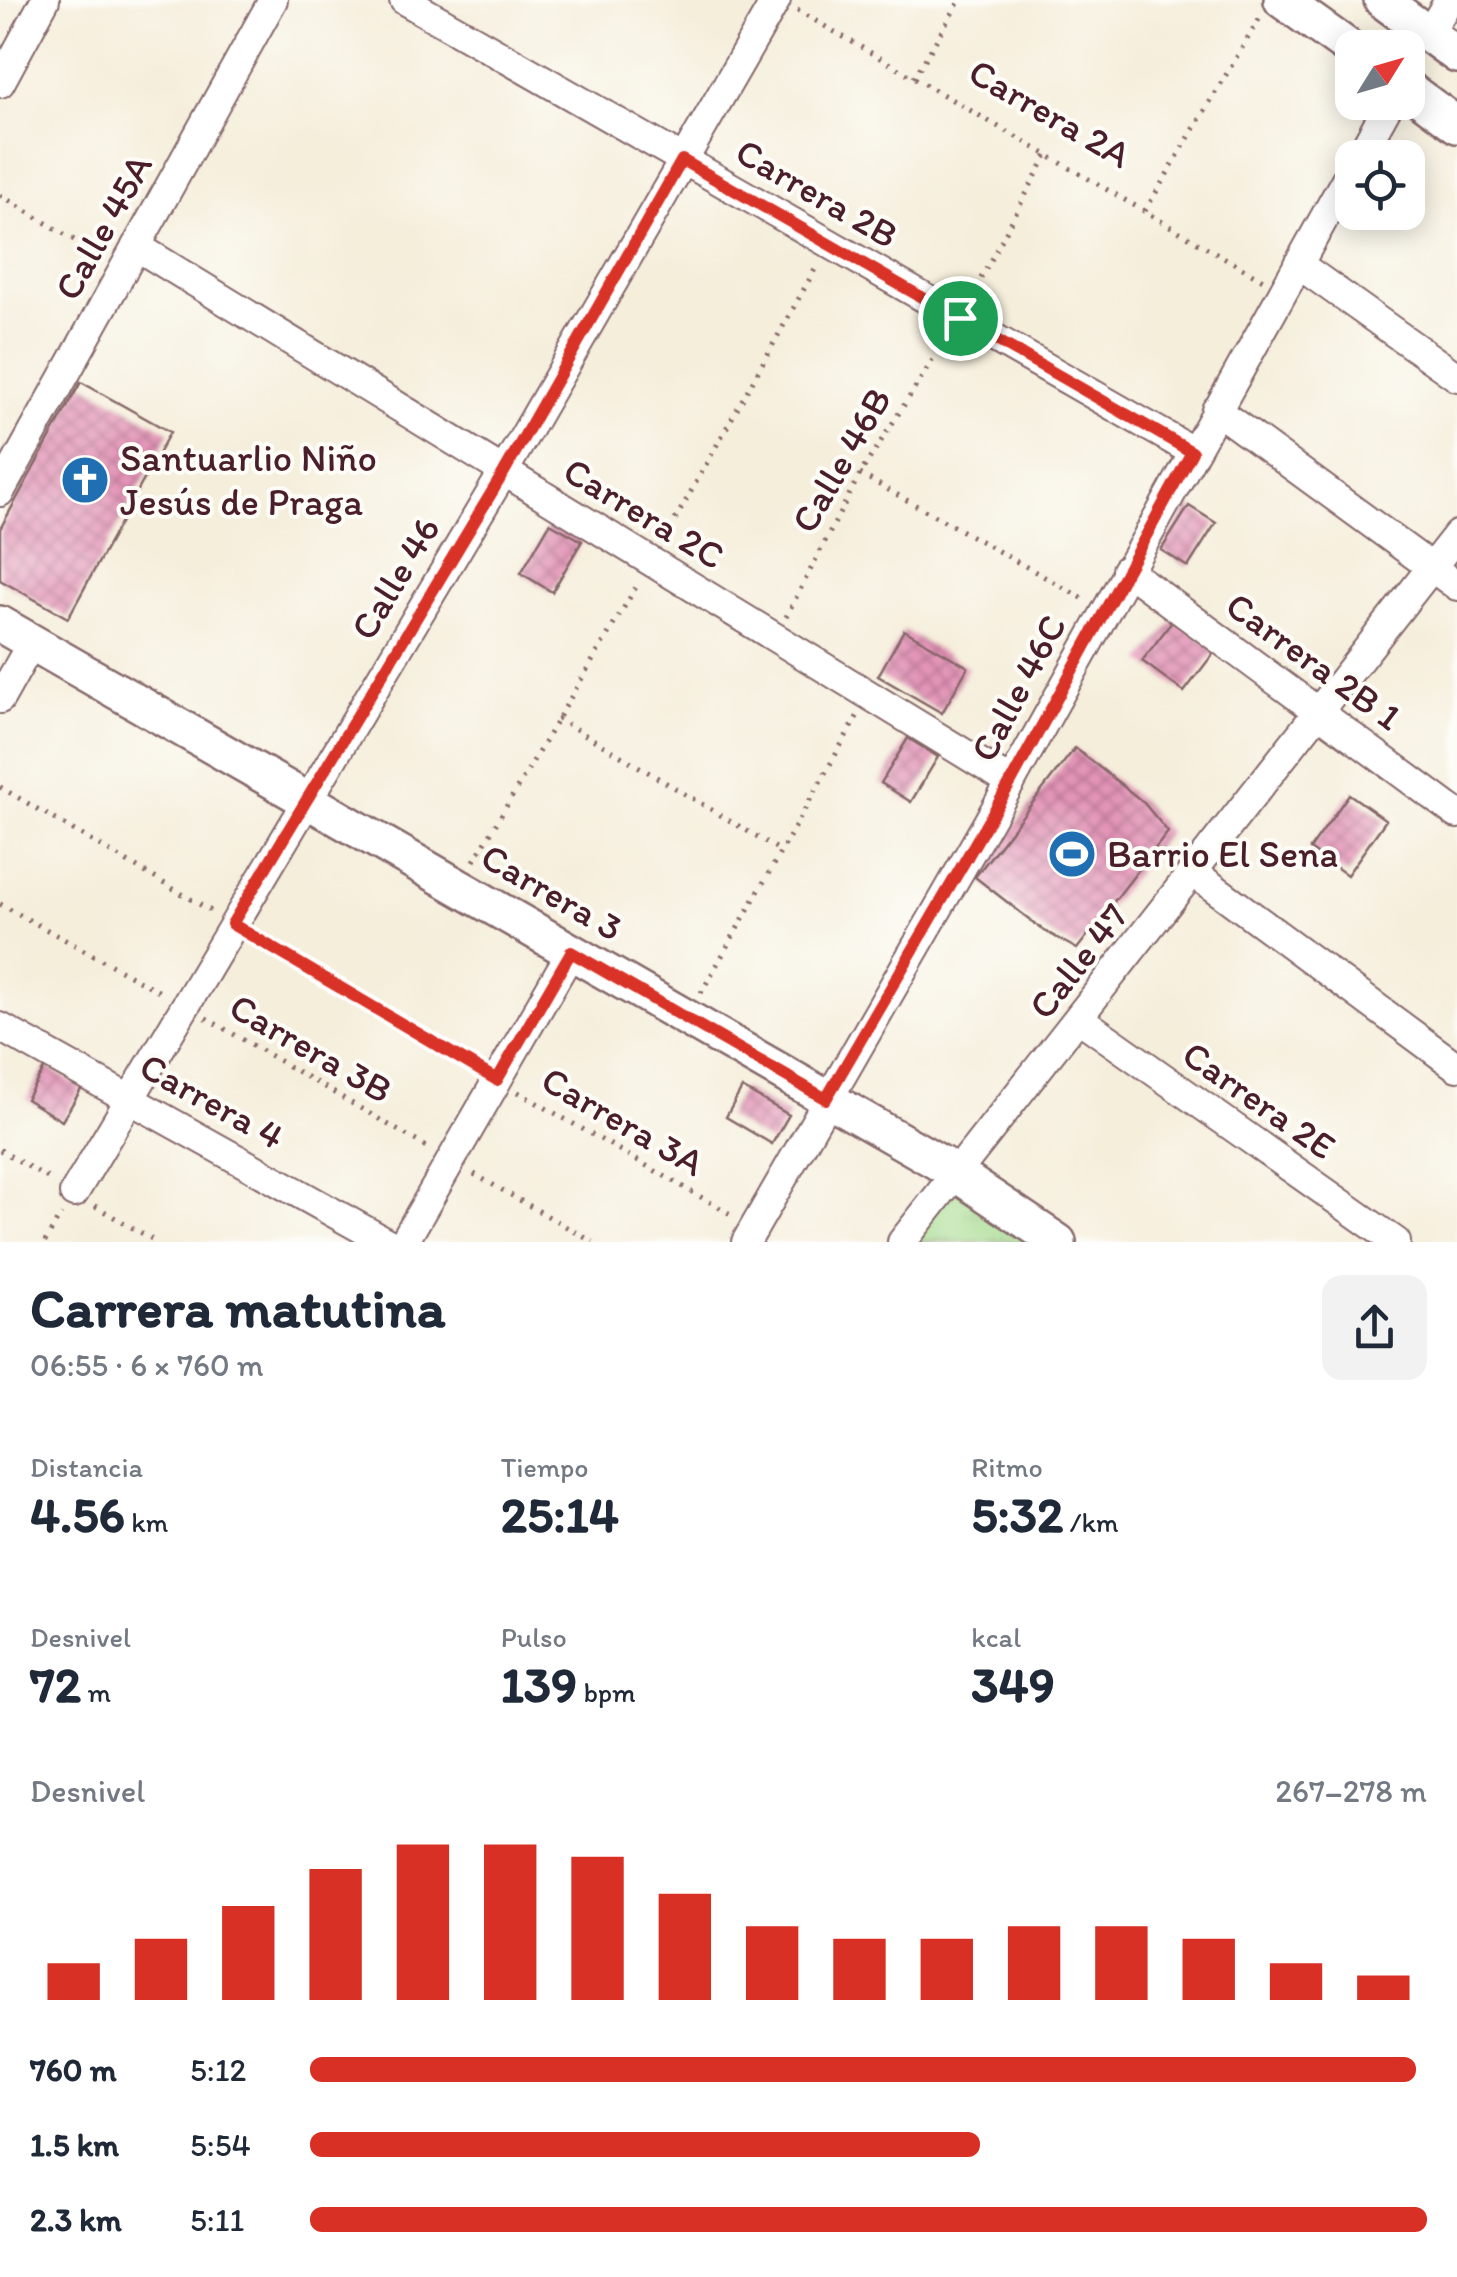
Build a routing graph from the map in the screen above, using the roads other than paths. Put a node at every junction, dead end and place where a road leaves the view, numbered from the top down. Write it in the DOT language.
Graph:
graph roads {
  1 [pos="45,0"];
  2 [pos="272,0"];
  3 [pos="404,0"];
  4 [pos="1382,0"];
  5 [pos="1448,0"];
  6 [pos="786,5"];
  7 [pos="1272,8"];
  8 [pos="1335,41"];
  9 [pos="1443,44"];
  10 [pos="0,83"];
  11 [pos="1425,102"];
  12 [pos="1457,125"];
  13 [pos="682,160"];
  14 [pos="1335,198"];
  15 [pos="128,258"];
  16 [pos="1298,264"];
  17 [pos="1457,377"];
  18 [pos="1216,410"];
  19 [pos="1192,452"];
  20 [pos="504,472"];
  21 [pos="0,492"];
  22 [pos="1457,535"];
  23 [pos="1431,568"];
  24 [pos="1126,570"];
  25 [pos="1457,586"];
  26 [pos="0,624"];
  27 [pos="32,642"];
  28 [pos="0,699"];
  29 [pos="1320,710"];
  30 [pos="1011,782"];
  31 [pos="305,799"];
  32 [pos="1457,814"];
  33 [pos="1194,873"];
  34 [pos="571,952"];
  35 [pos="1080,1019"];
  36 [pos="0,1027"];
  37 [pos="1457,1067"];
  38 [pos="130,1097"];
  39 [pos="826,1099"];
  40 [pos="958,1174"];
  41 [pos="74,1193"];
  42 [pos="750,1234"];
  43 [pos="386,1242"];
  44 [pos="404,1242"];
  45 [pos="902,1242"];
  46 [pos="1058,1242"];
  47 [pos="1396,1242"];
  1 -- 10 [label="street"];
  2 -- 15 [label="street, Calle 45A"];
  3 -- 13 [label="street, Carrera 2B"];
  4 -- 9 [label="street"];
  5 -- 9 [label="street"];
  6 -- 13 [label="street, Calle 46"];
  7 -- 8 [label="street"];
  11 -- 12 [label="street"];
  13 -- 19 [label="street, Carrera 2B"];
  13 -- 20 [label="street, Calle 46"];
  14 -- 16 [label="street, Calle 46C"];
  15 -- 20 [label="street, Carrera 2C"];
  15 -- 21 [label="street, Calle 45A"];
  16 -- 17 [label="street"];
  16 -- 18 [label="street, Calle 46C"];
  18 -- 19 [label="street, Calle 46C"];
  18 -- 23 [label="street"];
  19 -- 24 [label="street, Calle 46C"];
  20 -- 30 [label="street, Carrera 2C"];
  20 -- 31 [label="street, Calle 46"];
  22 -- 23 [label="street, Calle 47"];
  23 -- 25 [label="street"];
  23 -- 29 [label="street, Calle 47"];
  24 -- 29 [label="street, Carrera 2B 1"];
  24 -- 30 [label="street, Calle 46C"];
  26 -- 27 [label="street, Carrera 3"];
  27 -- 28 [label="street"];
  27 -- 31 [label="street, Carrera 3"];
  29 -- 32 [label="street, Carrera 2B 1"];
  29 -- 33 [label="street, Calle 47"];
  30 -- 39 [label="street, Calle 46C"];
  31 -- 34 [label="street, Carrera 3"];
  31 -- 38 [label="street, Calle 46"];
  33 -- 35 [label="street, Calle 47"];
  33 -- 37 [label="street"];
  34 -- 39 [label="street, Carrera 3"];
  34 -- 44 [label="street"];
  35 -- 40 [label="street, Calle 47"];
  35 -- 47 [label="street, Carrera 2E"];
  36 -- 38 [label="street, Carrera 4"];
  38 -- 41 [label="street, Calle 46"];
  38 -- 43 [label="street, Carrera 4"];
  39 -- 40 [label="street, Carrera 3"];
  39 -- 42 [label="street, Calle 46C"];
  40 -- 45 [label="street, Calle 47"];
  40 -- 46 [label="street, Carrera 3"];
}
